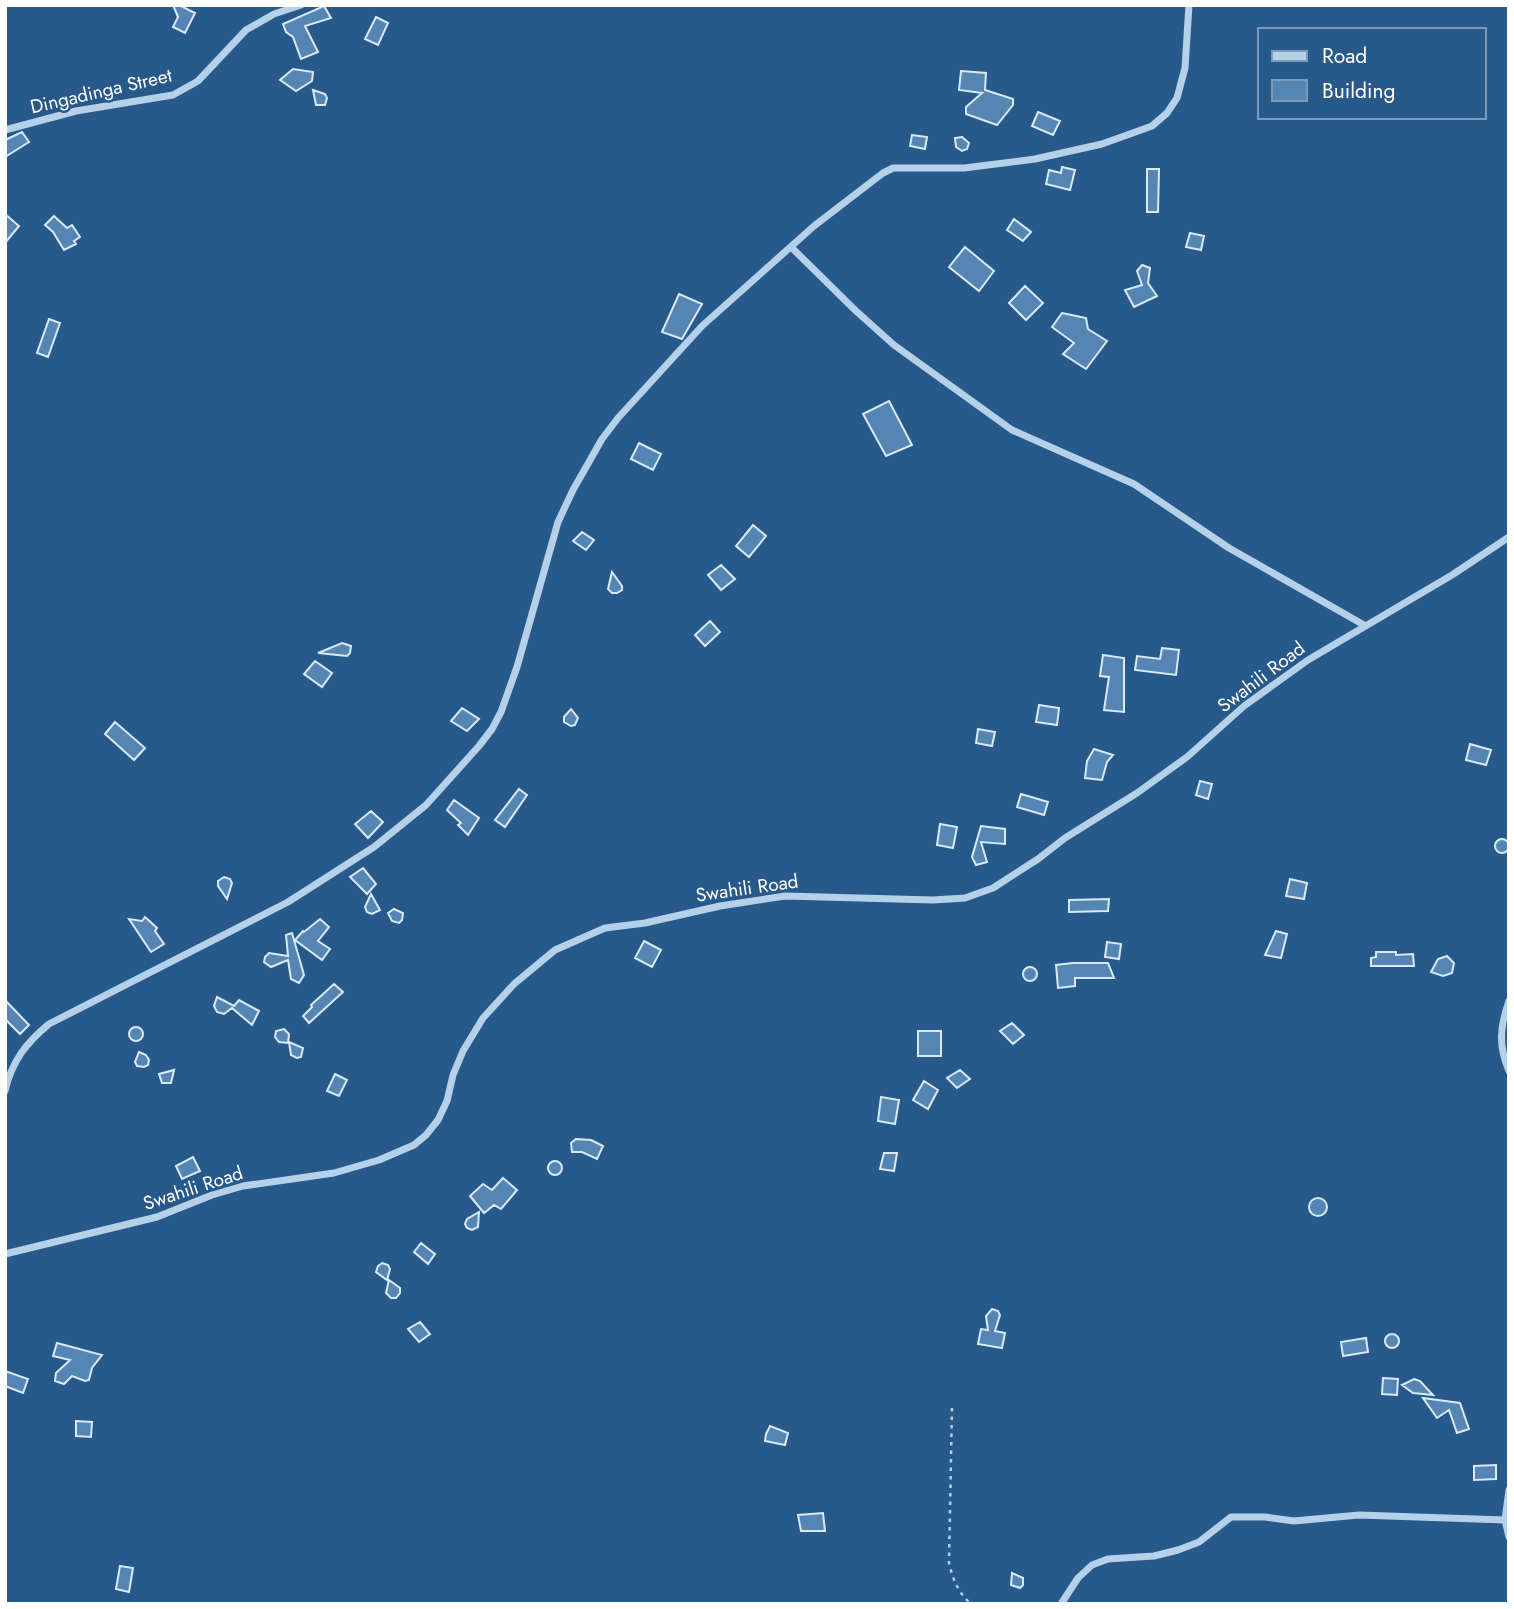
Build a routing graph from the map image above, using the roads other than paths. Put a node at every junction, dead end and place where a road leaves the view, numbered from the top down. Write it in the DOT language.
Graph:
graph roads {
  1 [pos="301,5"];
  2 [pos="1189,5"];
  3 [pos="5,130"];
  4 [pos="791,247"];
  5 [pos="1509,537"];
  6 [pos="1364,625"];
  7 [pos="1509,1001"];
  8 [pos="1509,1071"];
  9 [pos="5,1091"];
  10 [pos="5,1254"];
  11 [pos="1509,1490"];
  12 [pos="1505,1520"];
  13 [pos="1509,1537"];
  14 [pos="1061,1604"];
  1 -- 3 [label="street, Dingadinga Street"];
  2 -- 4 [label="street"];
  4 -- 6 [label="street"];
  4 -- 9 [label="street"];
  5 -- 6 [label="street, Swahili Road"];
  6 -- 10 [label="street, Swahili Road"];
  7 -- 8 [label="street"];
  11 -- 12 [label="street"];
  12 -- 13 [label="street"];
  12 -- 14 [label="street"];
}
